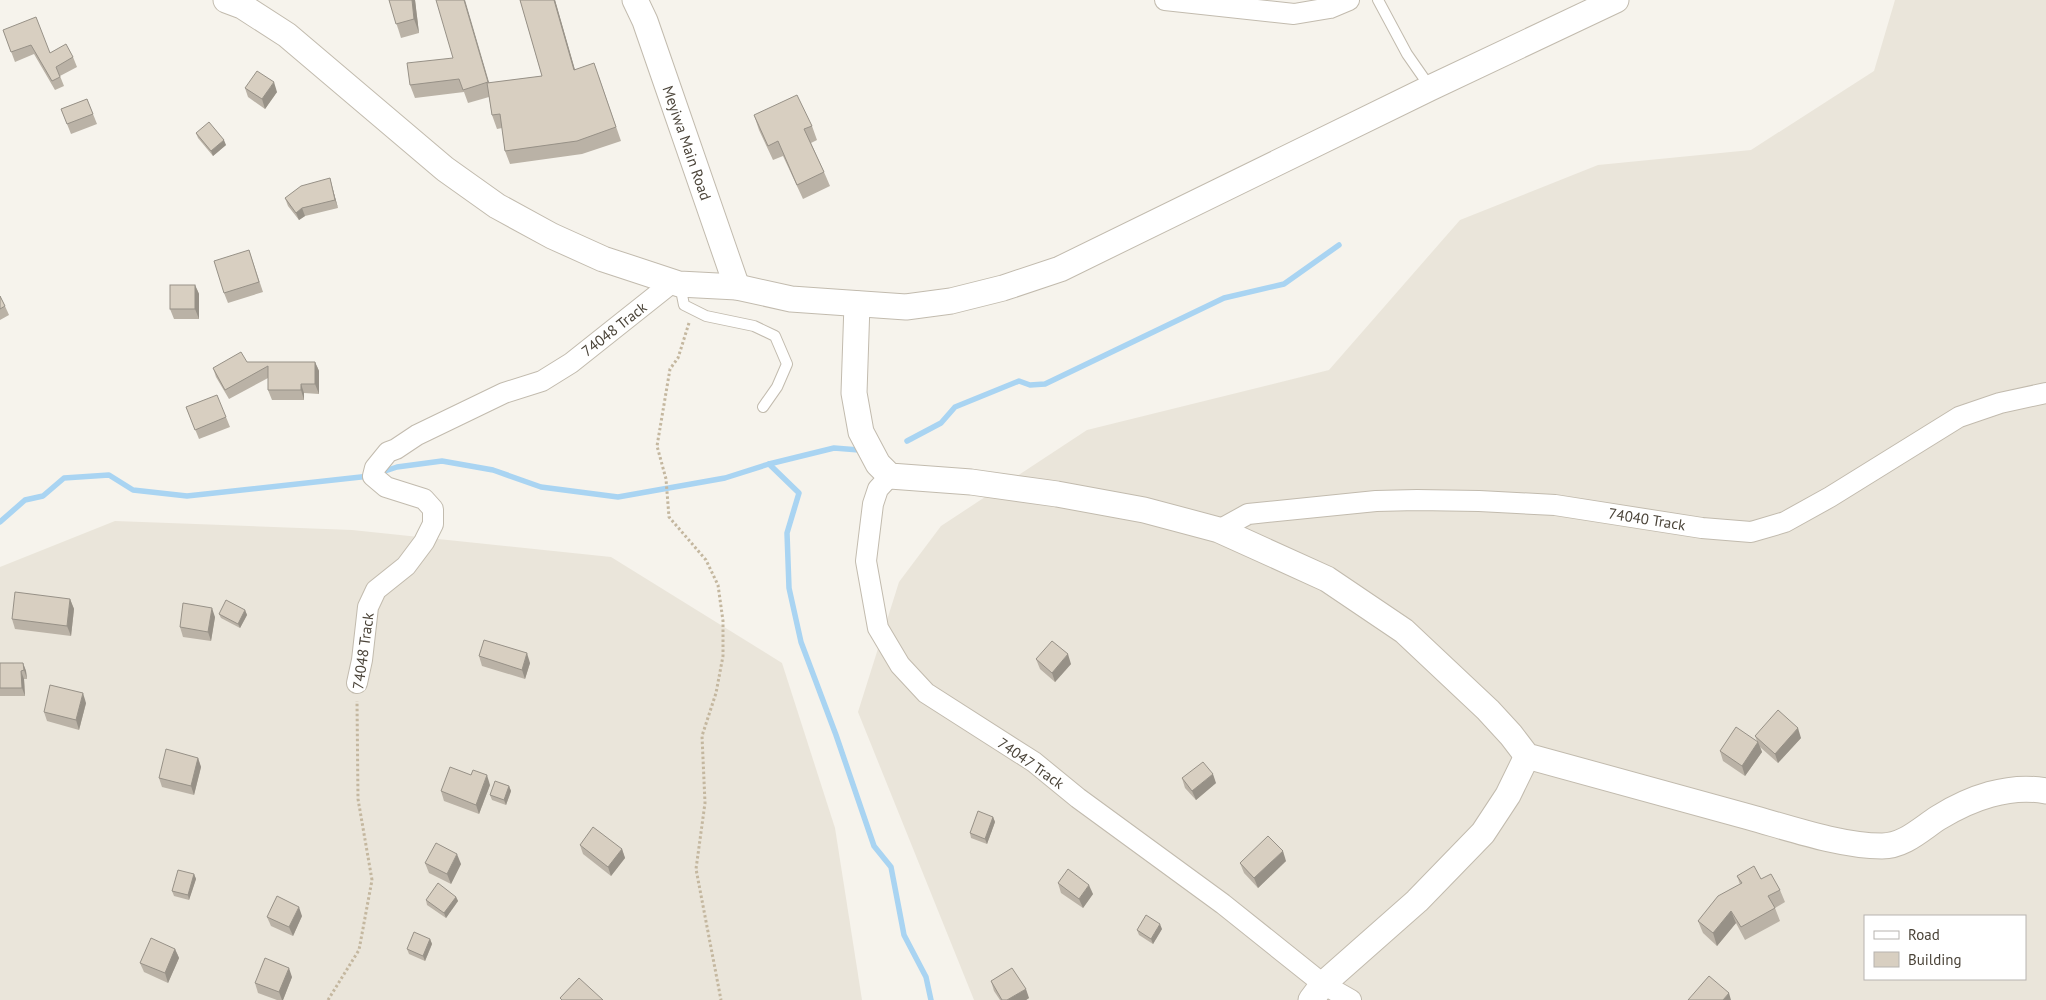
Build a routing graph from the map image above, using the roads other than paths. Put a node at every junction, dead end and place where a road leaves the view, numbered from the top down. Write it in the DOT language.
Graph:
graph roads {
  1 [pos="226,0"];
  2 [pos="635,0"];
  3 [pos="1165,0"];
  4 [pos="1349,0"];
  5 [pos="1378,0"];
  6 [pos="1616,0"];
  7 [pos="1430,88"];
  8 [pos="676,283"];
  9 [pos="737,288"];
  10 [pos="857,304"];
  11 [pos="2046,393"];
  12 [pos="763,407"];
  13 [pos="884,470"];
  14 [pos="1219,530"];
  15 [pos="357,683"];
  16 [pos="1527,756"];
  17 [pos="2046,791"];
  18 [pos="1317,992"];
  19 [pos="1351,1000"];
  1 -- 8 [label="street"];
  2 -- 9 [label="street, Meyiwa Main Road"];
  3 -- 4 [label="street"];
  5 -- 7 [label="lane"];
  6 -- 7 [label="street"];
  7 -- 10 [label="street"];
  8 -- 9 [label="street"];
  8 -- 12 [label="lane"];
  8 -- 15 [label="street, 74048 Track"];
  9 -- 10 [label="street"];
  10 -- 13 [label="street"];
  11 -- 14 [label="street, 74040 Track"];
  13 -- 14 [label="street"];
  13 -- 18 [label="street, 74047 Track"];
  14 -- 16 [label="street"];
  16 -- 17 [label="street"];
  16 -- 18 [label="street"];
  18 -- 19 [label="street, 74047 Track"];
}
